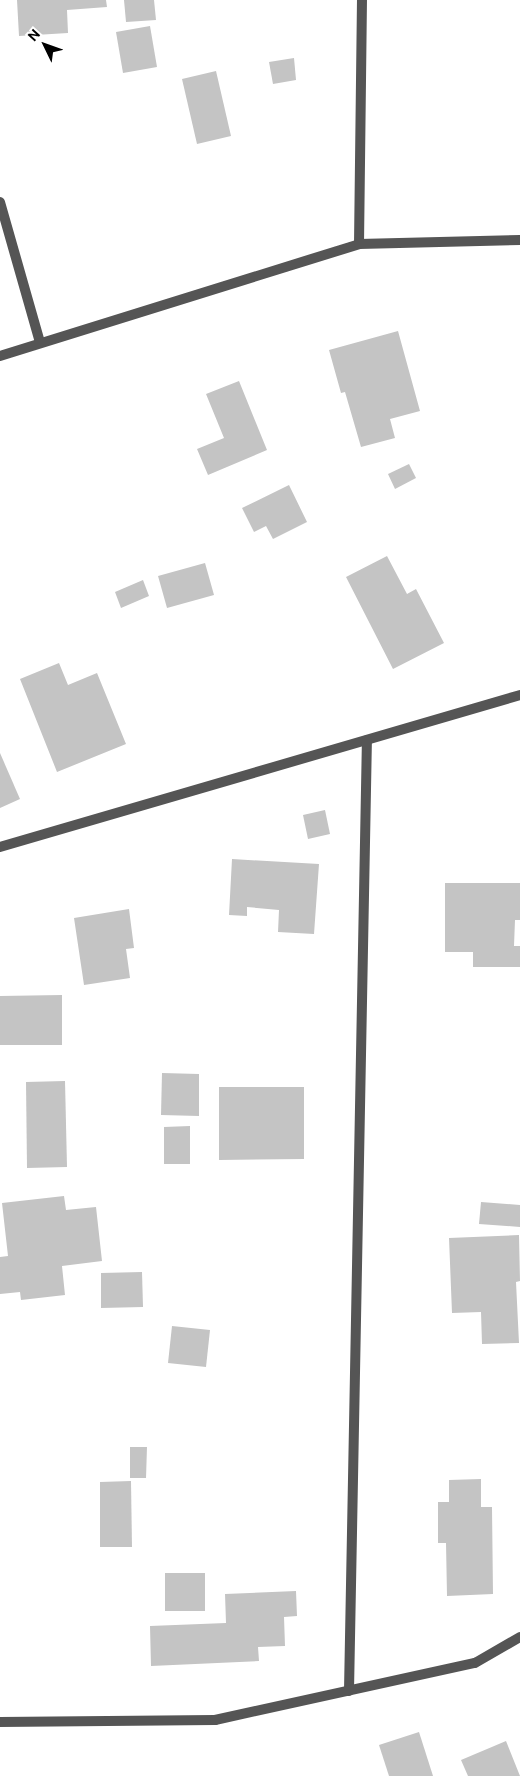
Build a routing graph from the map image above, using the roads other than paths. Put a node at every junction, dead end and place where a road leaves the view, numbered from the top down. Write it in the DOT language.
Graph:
graph roads {
  1 [pos="362,0"];
  2 [pos="0,202"];
  3 [pos="520,240"];
  4 [pos="358,244"];
  5 [pos="40,342"];
  6 [pos="0,356"];
  7 [pos="520,695"];
  8 [pos="367,740"];
  9 [pos="0,847"];
  10 [pos="520,1637"];
  11 [pos="349,1691"];
  12 [pos="0,1722"];
  1 -- 4 [label="street"];
  2 -- 5 [label="street"];
  3 -- 4 [label="street"];
  4 -- 5 [label="street"];
  5 -- 6 [label="street"];
  7 -- 8 [label="street"];
  8 -- 9 [label="street"];
  8 -- 11 [label="street"];
  10 -- 11 [label="street"];
  11 -- 12 [label="street"];
}
